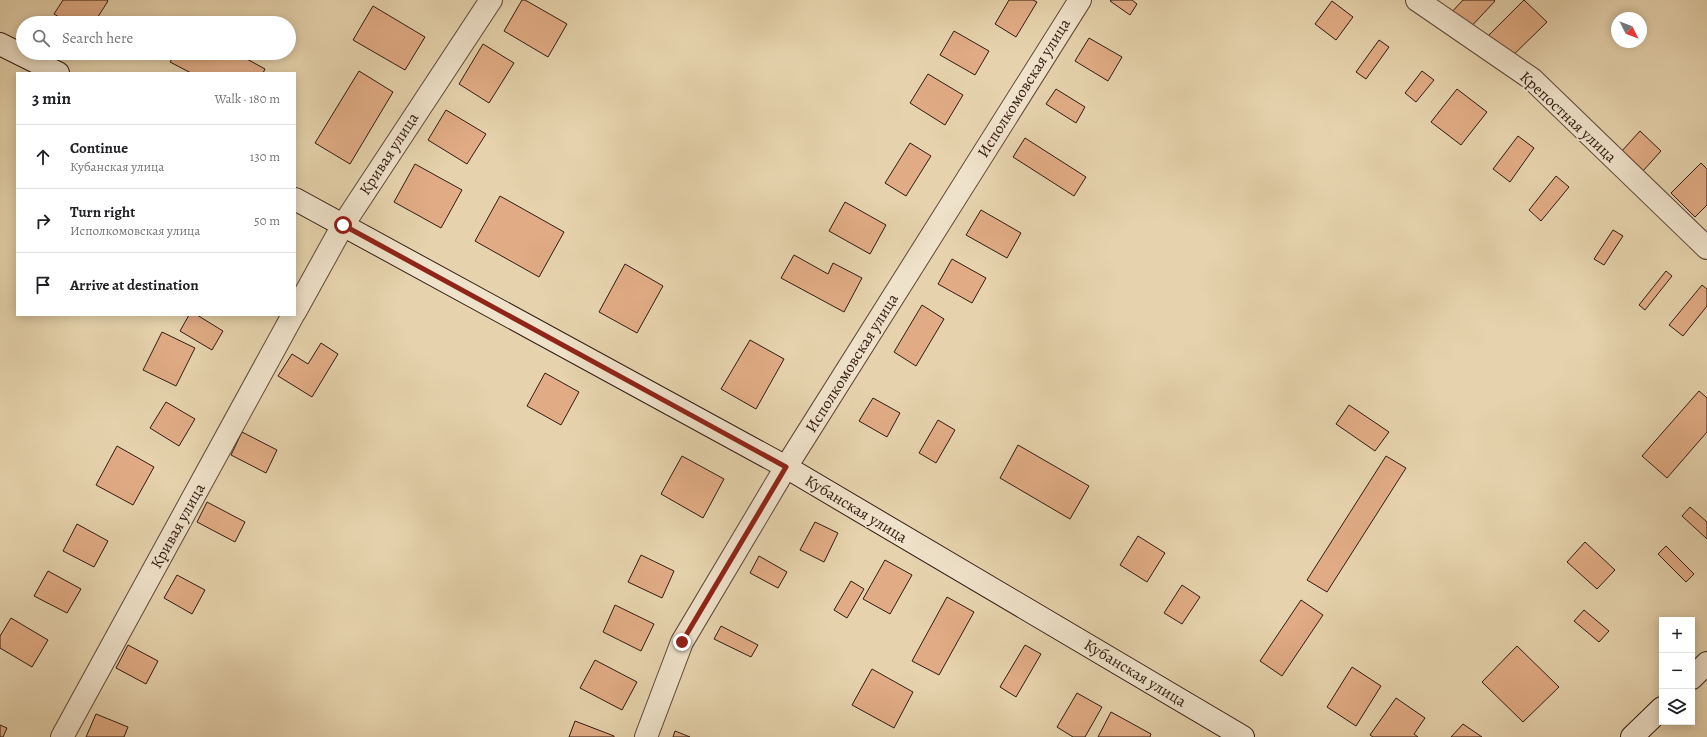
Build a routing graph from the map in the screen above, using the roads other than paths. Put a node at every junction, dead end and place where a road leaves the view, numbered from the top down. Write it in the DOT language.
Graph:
graph roads {
  1 [pos="490,0"];
  2 [pos="1080,0"];
  3 [pos="1417,0"];
  4 [pos="0,44"];
  5 [pos="16,52"];
  6 [pos="32,60"];
  7 [pos="56,72"];
  8 [pos="296,200"];
  9 [pos="343,225"];
  10 [pos="1707,248"];
  11 [pos="296,310"];
  12 [pos="292,316"];
  13 [pos="786,467"];
  14 [pos="1707,663"];
  15 [pos="1695,675"];
  16 [pos="1659,711"];
  17 [pos="62,737"];
  18 [pos="646,737"];
  19 [pos="1243,737"];
  20 [pos="1632,737"];
  1 -- 9 [label="street, Кривая улица"];
  2 -- 13 [label="street, Исполкомовская улица"];
  3 -- 10 [label="street, Крепостная улица"];
  4 -- 5 [label="street"];
  6 -- 7 [label="street"];
  8 -- 9 [label="street, Кубанская улица"];
  9 -- 11 [label="street, Кривая улица"];
  9 -- 13 [label="street, Кубанская улица"];
  12 -- 17 [label="street, Кривая улица"];
  13 -- 18 [label="street, Исполкомовская улица"];
  13 -- 19 [label="street, Кубанская улица"];
  14 -- 15 [label="street"];
  16 -- 20 [label="street"];
}
